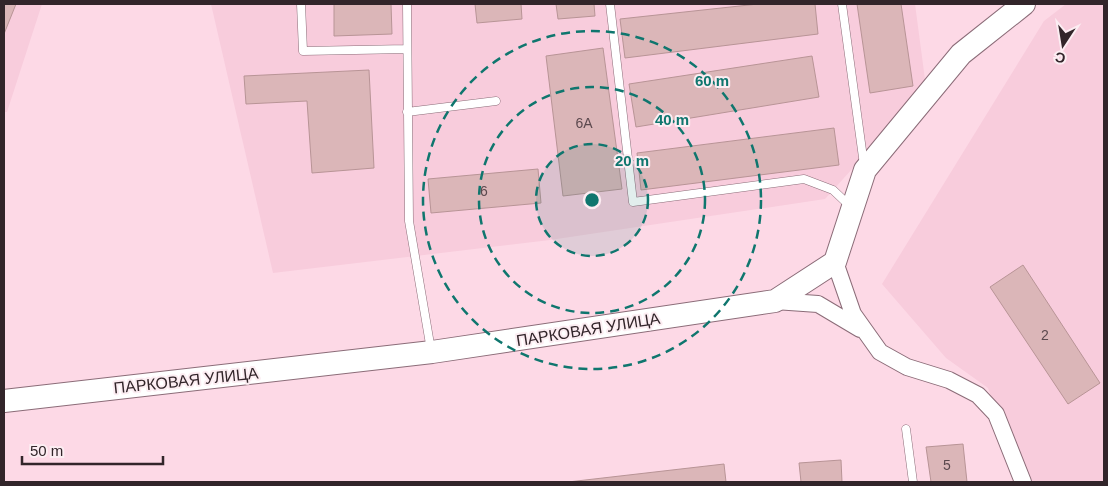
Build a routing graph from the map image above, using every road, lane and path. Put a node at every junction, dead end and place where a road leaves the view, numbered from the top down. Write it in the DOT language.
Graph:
graph roads {
  1 [pos="301,4"];
  2 [pos="407,4"];
  3 [pos="610,4"];
  4 [pos="842,4"];
  5 [pos="1024,4"];
  6 [pos="407,48"];
  7 [pos="496,102"];
  8 [pos="407,112"];
  9 [pos="865,170"];
  10 [pos="852,208"];
  11 [pos="835,262"];
  12 [pos="775,301"];
  13 [pos="866,333"];
  14 [pos="432,352"];
  15 [pos="4,401"];
  16 [pos="906,429"];
  17 [pos="913,482"];
  18 [pos="1023,482"];
  1 -- 6 [label="lane"];
  2 -- 6 [label="lane"];
  3 -- 10 [label="lane"];
  4 -- 9 [label="lane"];
  5 -- 9 [label="street"];
  6 -- 8 [label="lane"];
  7 -- 8 [label="lane"];
  8 -- 14 [label="lane"];
  9 -- 10 [label="street"];
  10 -- 11 [label="street"];
  11 -- 12 [label="street, ПАРКОВАЯ УЛИЦА"];
  11 -- 13 [label="street"];
  12 -- 13 [label="street"];
  12 -- 14 [label="street, ПАРКОВАЯ УЛИЦА"];
  13 -- 18 [label="street"];
  14 -- 15 [label="street, ПАРКОВАЯ УЛИЦА"];
  16 -- 17 [label="lane"];
}
